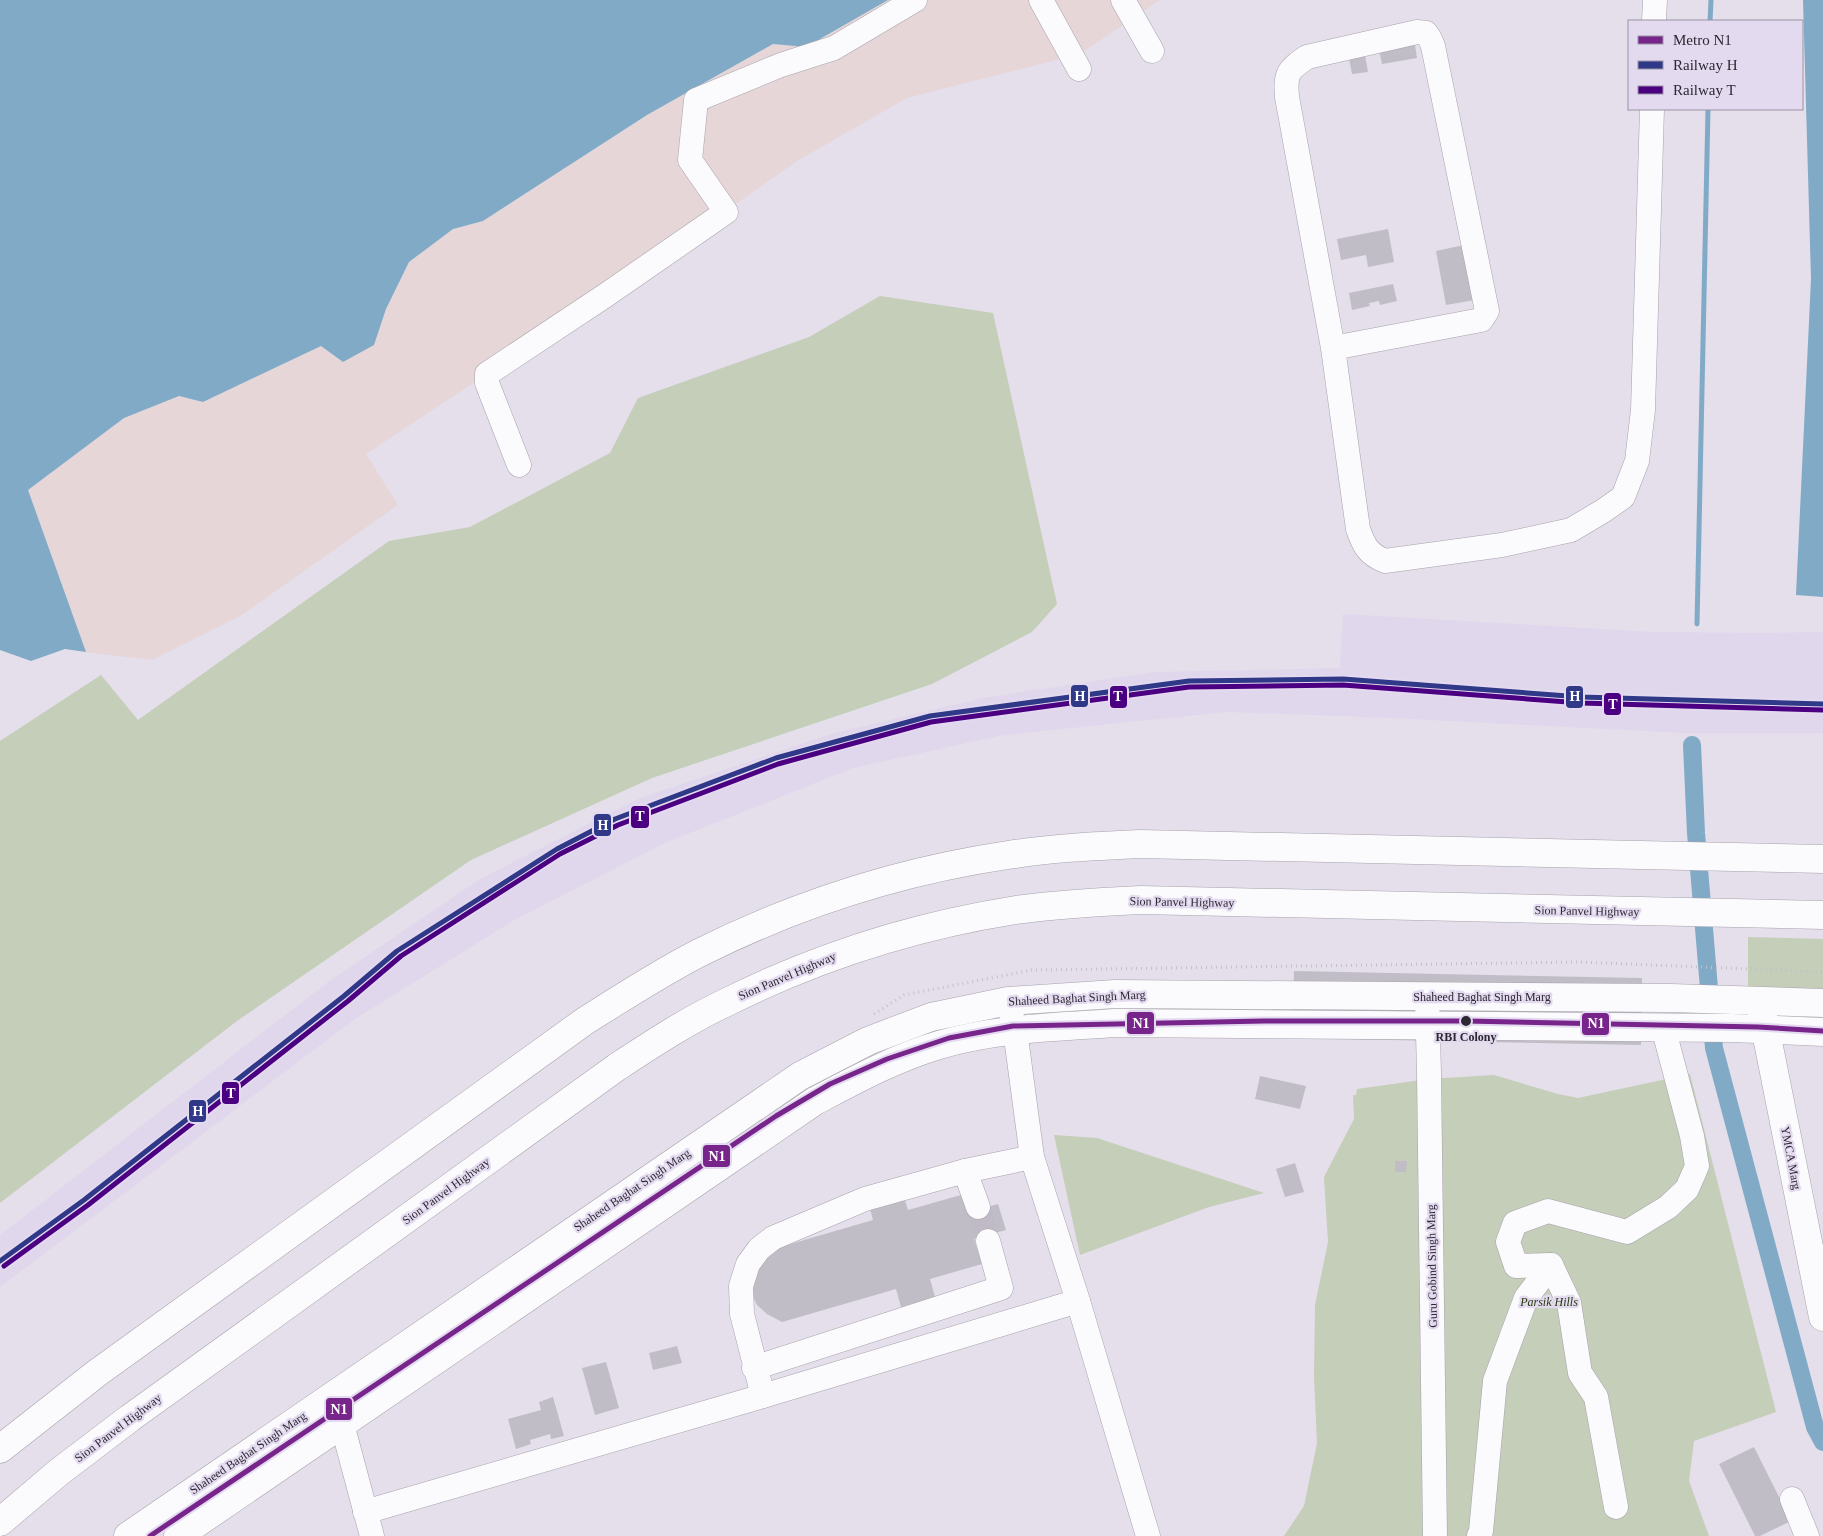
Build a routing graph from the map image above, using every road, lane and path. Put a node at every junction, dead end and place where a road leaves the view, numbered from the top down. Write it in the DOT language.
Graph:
graph roads {
  1 [pos="915,0"];
  2 [pos="1041,0"];
  3 [pos="1123,0"];
  4 [pos="1655,0"];
  5 [pos="1654,20"];
  6 [pos="1152,51"];
  7 [pos="1079,69"];
  8 [pos="1652,110"];
  9 [pos="1334,348"];
  10 [pos="520,464"];
  11 [pos="1823,859"];
  12 [pos="1823,916"];
  13 [pos="1427,996"];
  14 [pos="1759,1000"];
  15 [pos="1008,1001"];
  16 [pos="1823,1003"];
  17 [pos="1428,1024"];
  18 [pos="1667,1027"];
  19 [pos="1765,1029"];
  20 [pos="1823,1032"];
  21 [pos="1016,1039"];
  22 [pos="1032,1157"];
  23 [pos="965,1171"];
  24 [pos="978,1207"];
  25 [pos="988,1242"];
  26 [pos="1551,1265"];
  27 [pos="1078,1301"];
  28 [pos="1823,1317"];
  29 [pos="754,1368"];
  30 [pos="763,1396"];
  31 [pos="342,1424"];
  32 [pos="0,1449"];
  33 [pos="1792,1499"];
  34 [pos="1616,1507"];
  35 [pos="365,1512"];
  36 [pos="0,1522"];
  37 [pos="128,1536"];
  38 [pos="178,1536"];
  39 [pos="372,1536"];
  40 [pos="1148,1536"];
  41 [pos="1435,1536"];
  42 [pos="1479,1536"];
  43 [pos="1807,1536"];
  1 -- 10 [label="street"];
  2 -- 7 [label="street"];
  3 -- 6 [label="street"];
  4 -- 5 [label="street"];
  8 -- 9 [label="street"];
  9 -- 9 [label="street"];
  11 -- 32 [label="main road"];
  12 -- 36 [label="main road, Sion Panvel Highway"];
  13 -- 14 [label="main road, Shaheed Baghat Singh Marg"];
  13 -- 15 [label="main road, Shaheed Baghat Singh Marg"];
  13 -- 17 [label="street, Guru Gobind Singh Marg"];
  14 -- 16 [label="main road, Shaheed Baghat Singh Marg"];
  14 -- 19 [label="main road, YMCA Marg"];
  15 -- 21 [label="street"];
  15 -- 37 [label="main road, Shaheed Baghat Singh Marg"];
  17 -- 18 [label="main road"];
  17 -- 21 [label="main road"];
  17 -- 41 [label="street, Guru Gobind Singh Marg"];
  18 -- 19 [label="main road"];
  18 -- 26 [label="street"];
  19 -- 20 [label="main road"];
  19 -- 28 [label="main road, YMCA Marg"];
  21 -- 22 [label="street"];
  21 -- 31 [label="main road"];
  22 -- 23 [label="street"];
  22 -- 27 [label="street"];
  23 -- 24 [label="street"];
  23 -- 29 [label="street"];
  25 -- 29 [label="street"];
  26 -- 34 [label="street"];
  26 -- 42 [label="street"];
  27 -- 30 [label="street"];
  27 -- 40 [label="street"];
  29 -- 30 [label="street"];
  30 -- 35 [label="street"];
  31 -- 35 [label="street"];
  31 -- 38 [label="main road"];
  33 -- 43 [label="street"];
  35 -- 39 [label="street"];
}
